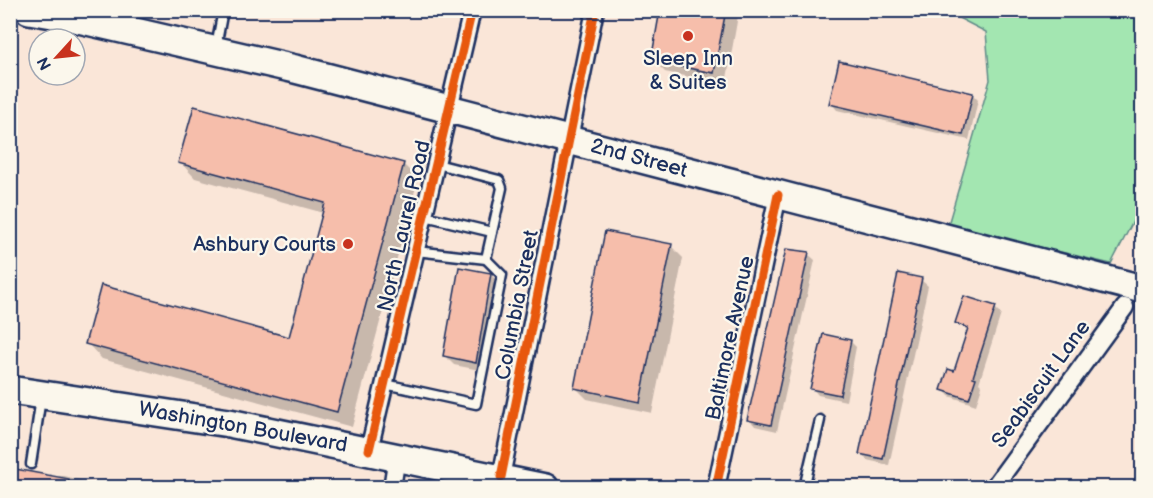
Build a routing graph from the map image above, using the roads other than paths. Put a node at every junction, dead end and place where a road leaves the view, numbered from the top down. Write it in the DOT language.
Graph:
graph roads {
  1 [pos="29,10"];
  2 [pos="223,10"];
  3 [pos="472,10"];
  4 [pos="595,10"];
  5 [pos="70,14"];
  6 [pos="216,51"];
  7 [pos="450,108"];
  8 [pos="569,140"];
  9 [pos="437,164"];
  10 [pos="778,195"];
  11 [pos="425,216"];
  12 [pos="492,232"];
  13 [pos="416,251"];
  14 [pos="486,259"];
  15 [pos="1134,298"];
  16 [pos="385,384"];
  17 [pos="10,390"];
  18 [pos="41,394"];
  19 [pos="820,420"];
  20 [pos="369,450"];
  21 [pos="397,456"];
  22 [pos="31,464"];
  23 [pos="501,477"];
  24 [pos="392,488"];
  25 [pos="545,488"];
  26 [pos="716,488"];
  27 [pos="804,488"];
  28 [pos="993,488"];
  1 -- 5 [label="main road, 2nd Street"];
  2 -- 6 [label="lane"];
  3 -- 7 [label="street, North Laurel Road"];
  4 -- 8 [label="street, Columbia Street"];
  5 -- 6 [label="main road, 2nd Street"];
  6 -- 7 [label="main road, 2nd Street"];
  7 -- 8 [label="main road, 2nd Street"];
  7 -- 9 [label="street, North Laurel Road"];
  8 -- 10 [label="main road, 2nd Street"];
  8 -- 23 [label="street, Columbia Street"];
  9 -- 11 [label="street, North Laurel Road"];
  9 -- 12 [label="lane"];
  10 -- 15 [label="main road, 2nd Street"];
  10 -- 26 [label="street, Baltimore Avenue"];
  11 -- 12 [label="lane"];
  11 -- 13 [label="street, North Laurel Road"];
  12 -- 14 [label="lane"];
  13 -- 14 [label="lane"];
  13 -- 16 [label="street, North Laurel Road"];
  14 -- 16 [label="lane"];
  15 -- 28 [label="street, Seabiscuit Lane"];
  16 -- 20 [label="street, North Laurel Road"];
  17 -- 18 [label="main road, Washington Boulevard"];
  18 -- 20 [label="main road, Washington Boulevard"];
  18 -- 22 [label="lane"];
  19 -- 27 [label="lane"];
  20 -- 21 [label="main road, Washington Boulevard"];
  21 -- 23 [label="main road, Washington Boulevard"];
  21 -- 24 [label="street"];
  23 -- 25 [label="main road, Washington Boulevard"];
}
